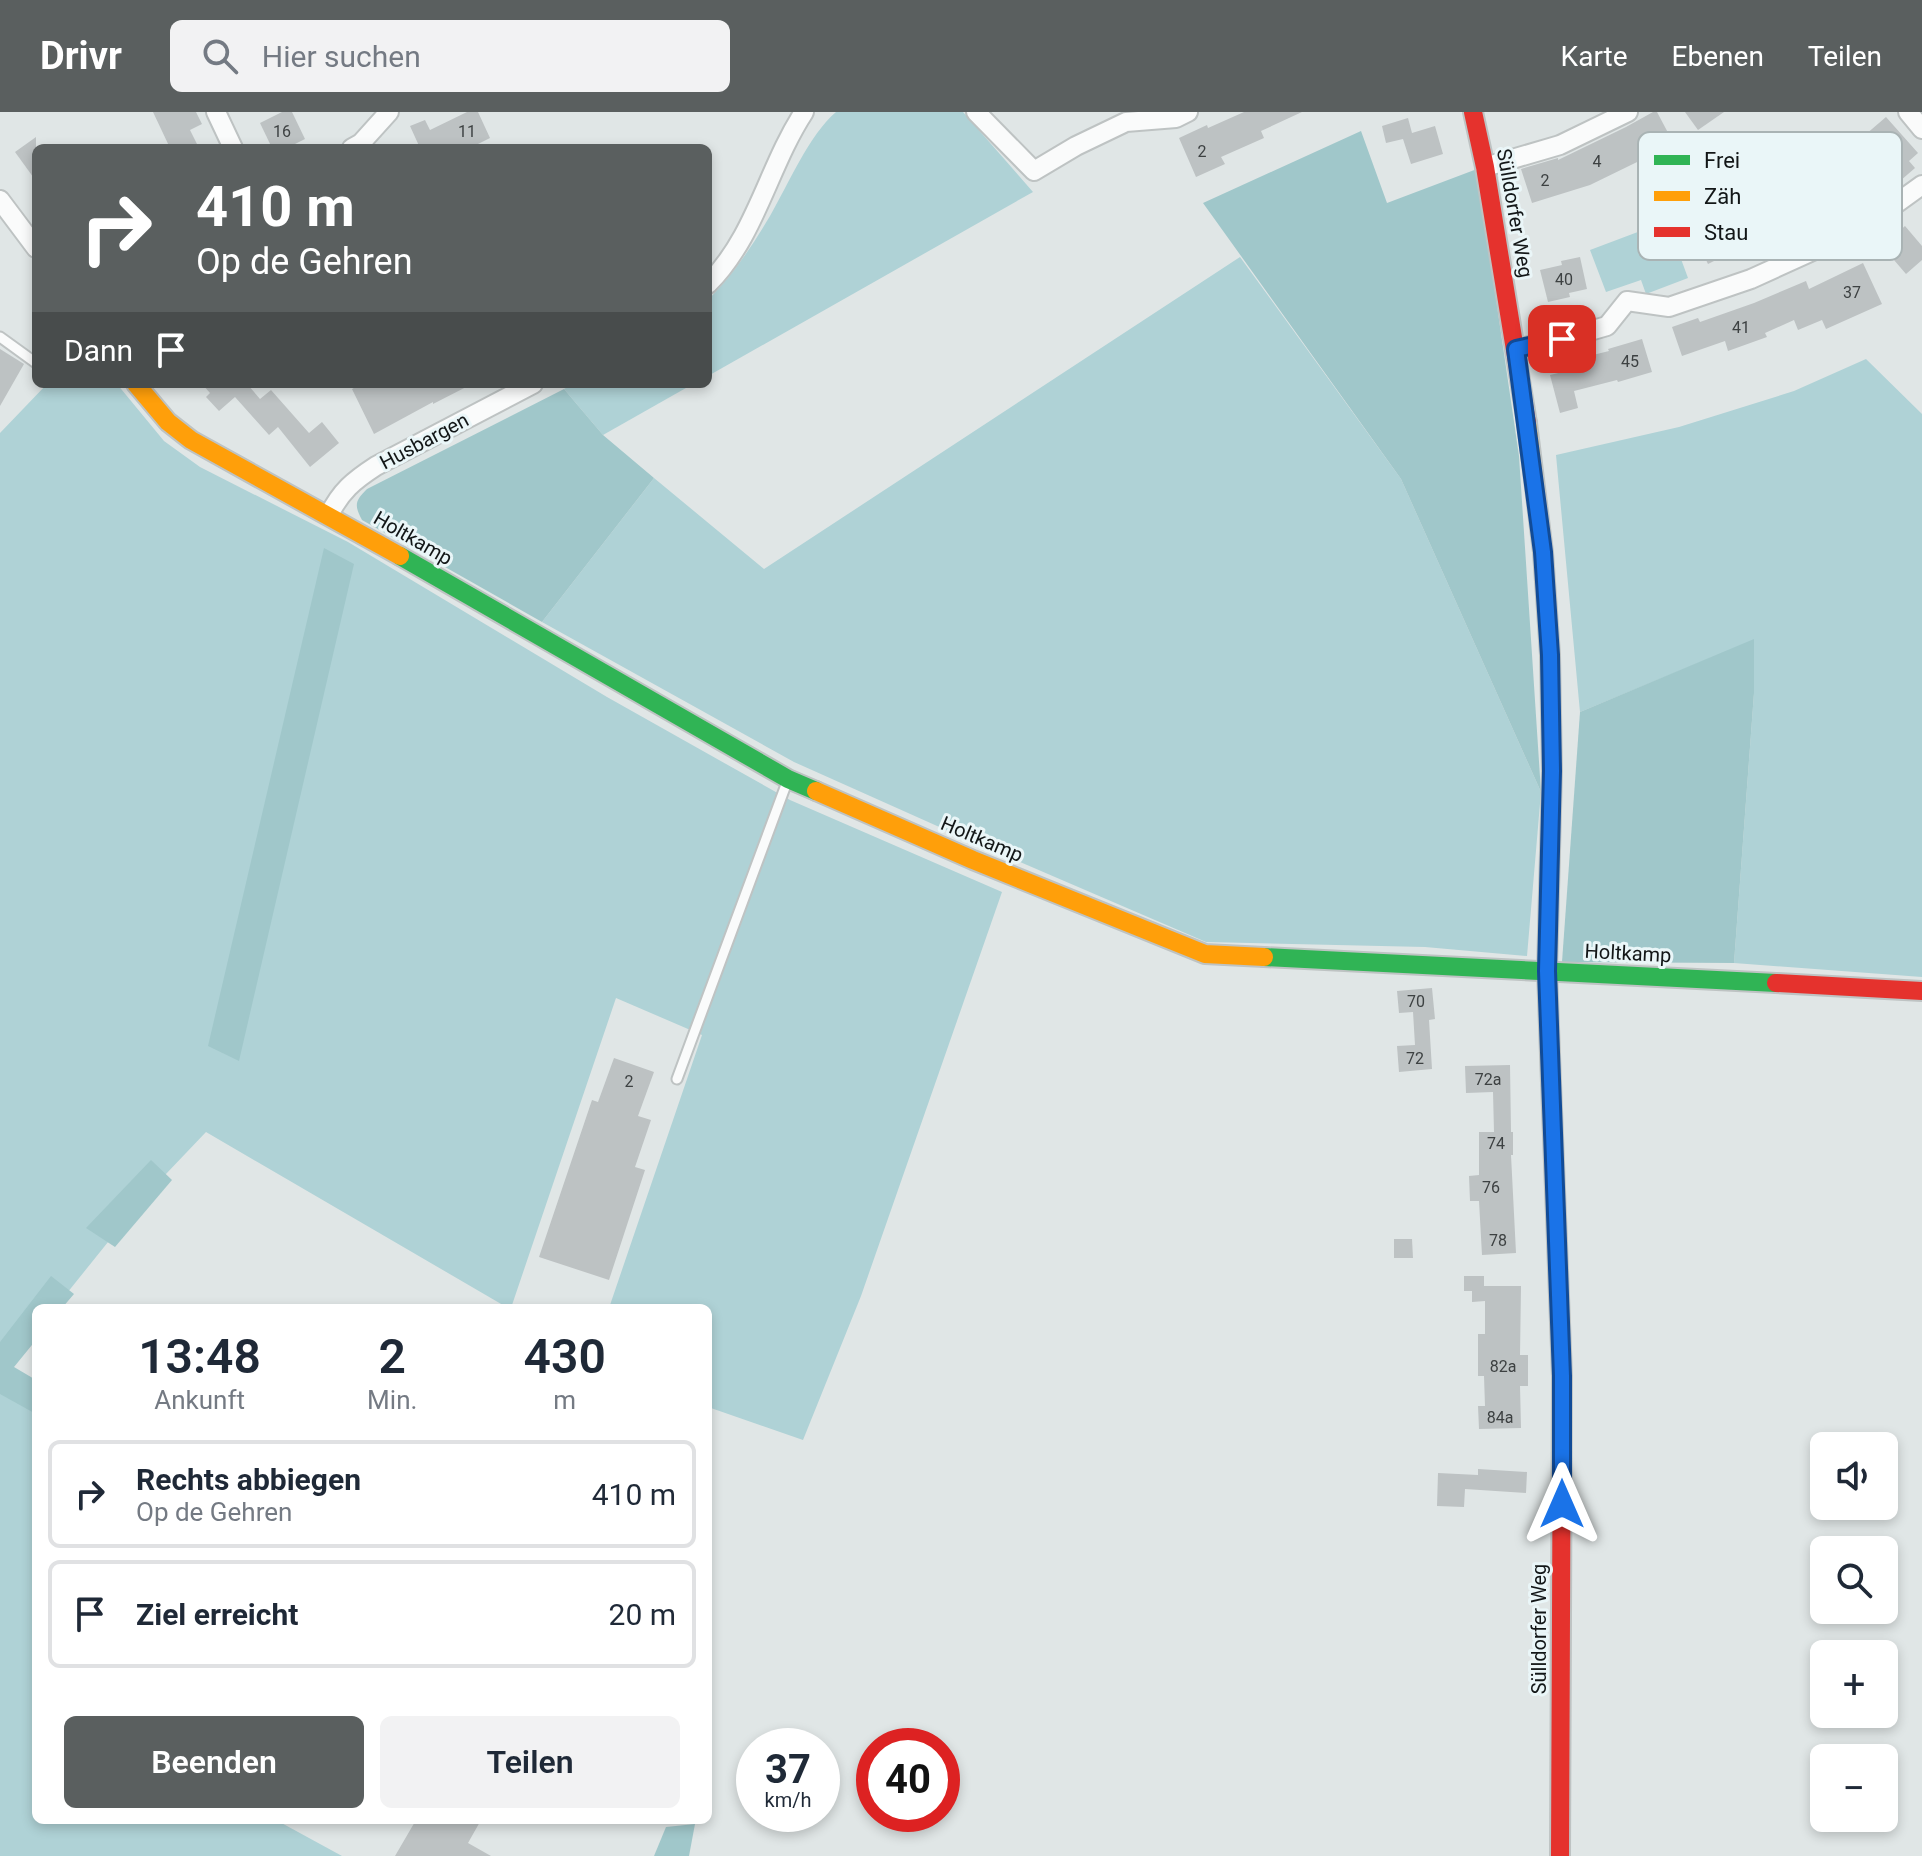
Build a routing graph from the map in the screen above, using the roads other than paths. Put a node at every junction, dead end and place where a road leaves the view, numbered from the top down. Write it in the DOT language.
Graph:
graph roads {
  1 [pos="216,112"];
  2 [pos="389,112"];
  3 [pos="804,112"];
  4 [pos="976,112"];
  5 [pos="1188,112"];
  6 [pos="1473,112"];
  7 [pos="1628,112"];
  8 [pos="1908,112"];
  9 [pos="1922,129"];
  10 [pos="231,144"];
  11 [pos="359,144"];
  12 [pos="1485,167"];
  13 [pos="1922,185"];
  14 [pos="1902,199"];
  15 [pos="0,200"];
  16 [pos="32,243"];
  17 [pos="1793,260"];
  18 [pos="712,279"];
  19 [pos="0,337"];
  20 [pos="1516,349"];
  21 [pos="32,360"];
  22 [pos="139,388"];
  23 [pos="525,388"];
  24 [pos="329,515"];
  25 [pos="788,779"];
  26 [pos="1547,971"];
  27 [pos="1922,991"];
  28 [pos="677,1079"];
  29 [pos="1560,1856"];
  1 -- 10 [label="street"];
  2 -- 11 [label="street"];
  3 -- 18 [label="street"];
  4 -- 5 [label="street"];
  6 -- 12 [label="street, Sülldorfer Weg"];
  7 -- 12 [label="street"];
  8 -- 9 [label="street"];
  12 -- 20 [label="street, Sülldorfer Weg"];
  13 -- 14 [label="street"];
  15 -- 16 [label="street"];
  17 -- 20 [label="street"];
  19 -- 21 [label="lane"];
  20 -- 26 [label="street, Sülldorfer Weg"];
  22 -- 24 [label="street, Holtkamp"];
  23 -- 24 [label="street, Husbargen"];
  24 -- 25 [label="street, Holtkamp"];
  25 -- 26 [label="street, Holtkamp"];
  25 -- 28 [label="lane"];
  26 -- 27 [label="street, Holtkamp"];
  26 -- 29 [label="street, Sülldorfer Weg"];
}
